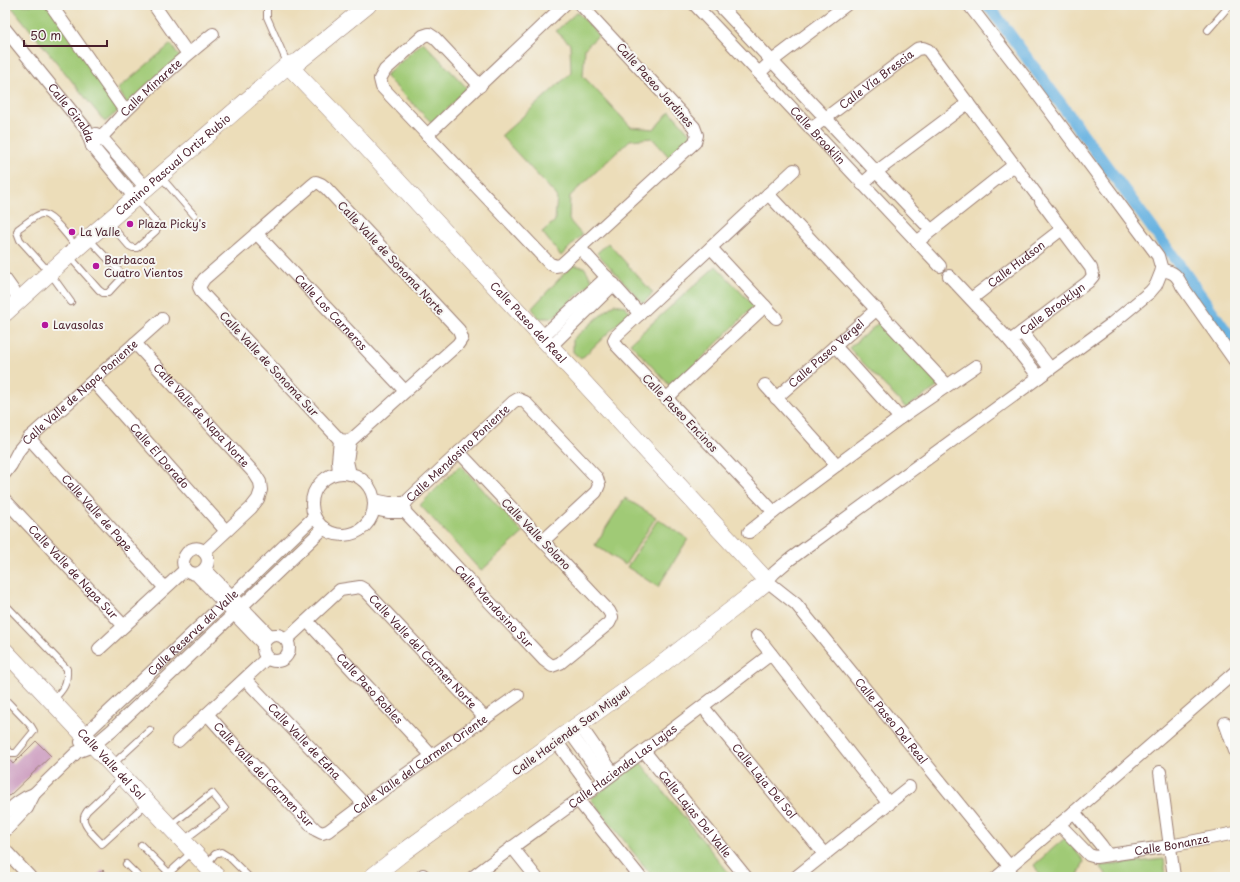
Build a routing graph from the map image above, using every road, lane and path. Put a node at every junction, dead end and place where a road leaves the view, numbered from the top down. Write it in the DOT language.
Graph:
graph roads {
  1 [pos="50,5"];
  2 [pos="154,5"];
  3 [pos="267,5"];
  4 [pos="350,5"];
  5 [pos="368,5"];
  6 [pos="564,5"];
  7 [pos="581,5"];
  8 [pos="695,5"];
  9 [pos="719,5"];
  10 [pos="846,5"];
  11 [pos="969,5"];
  12 [pos="1230,5"];
  13 [pos="830,10"];
  14 [pos="705,16"];
  15 [pos="5,29"];
  16 [pos="1208,30"];
  17 [pos="213,34"];
  18 [pos="188,54"];
  19 [pos="772,61"];
  20 [pos="288,65"];
  21 [pos="759,73"];
  22 [pos="480,86"];
  23 [pos="968,103"];
  24 [pos="125,111"];
  25 [pos="826,118"];
  26 [pos="811,129"];
  27 [pos="427,136"];
  28 [pos="97,142"];
  29 [pos="1014,165"];
  30 [pos="794,170"];
  31 [pos="876,172"];
  32 [pos="160,176"];
  33 [pos="862,184"];
  34 [pos="141,193"];
  35 [pos="768,194"];
  36 [pos="194,215"];
  37 [pos="108,222"];
  38 [pos="1062,229"];
  39 [pos="931,230"];
  40 [pos="256,233"];
  41 [pos="917,242"];
  42 [pos="78,248"];
  43 [pos="580,248"];
  44 [pos="711,248"];
  45 [pos="940,266"];
  46 [pos="1162,270"];
  47 [pos="50,273"];
  48 [pos="949,276"];
  49 [pos="5,279"];
  50 [pos="610,281"];
  51 [pos="971,299"];
  52 [pos="71,302"];
  53 [pos="10,305"];
  54 [pos="765,306"];
  55 [pos="876,309"];
  56 [pos="640,314"];
  57 [pos="776,318"];
  58 [pos="162,319"];
  59 [pos="1022,332"];
  60 [pos="1010,341"];
  61 [pos="546,342"];
  62 [pos="135,343"];
  63 [pos="835,346"];
  64 [pos="1235,361"];
  65 [pos="976,366"];
  66 [pos="1050,368"];
  67 [pos="1039,377"];
  68 [pos="93,381"];
  69 [pos="947,385"];
  70 [pos="765,386"];
  71 [pos="405,391"];
  72 [pos="667,398"];
  73 [pos="776,398"];
  74 [pos="900,418"];
  75 [pos="29,438"];
  76 [pos="345,441"];
  77 [pos="458,452"];
  78 [pos="837,465"];
  79 [pos="5,473"];
  80 [pos="345,473"];
  81 [pos="5,500"];
  82 [pos="374,505"];
  83 [pos="405,508"];
  84 [pos="774,512"];
  85 [pos="314,517"];
  86 [pos="324,528"];
  87 [pos="226,531"];
  88 [pos="749,532"];
  89 [pos="543,541"];
  90 [pos="204,552"];
  91 [pos="196,570"];
  92 [pos="767,581"];
  93 [pos="165,588"];
  94 [pos="228,600"];
  95 [pos="5,604"];
  96 [pos="238,610"];
  97 [pos="612,617"];
  98 [pos="307,620"];
  99 [pos="124,626"];
  100 [pos="757,636"];
  101 [pos="267,640"];
  102 [pos="286,640"];
  103 [pos="99,650"];
  104 [pos="5,651"];
  105 [pos="771,654"];
  106 [pos="267,658"];
  107 [pos="1235,672"];
  108 [pos="245,679"];
  109 [pos="518,695"];
  110 [pos="5,699"];
  111 [pos="52,701"];
  112 [pos="703,707"];
  113 [pos="207,714"];
  114 [pos="485,718"];
  115 [pos="1225,723"];
  116 [pos="150,730"];
  117 [pos="568,732"];
  118 [pos="89,741"];
  119 [pos="178,741"];
  120 [pos="5,747"];
  121 [pos="644,751"];
  122 [pos="1235,751"];
  123 [pos="432,756"];
  124 [pos="111,765"];
  125 [pos="1160,772"];
  126 [pos="609,776"];
  127 [pos="123,777"];
  128 [pos="909,787"];
  129 [pos="592,790"];
  130 [pos="34,794"];
  131 [pos="578,800"];
  132 [pos="147,803"];
  133 [pos="364,804"];
  134 [pos="889,804"];
  135 [pos="1074,812"];
  136 [pos="5,814"];
  137 [pos="1059,824"];
  138 [pos="169,826"];
  139 [pos="5,831"];
  140 [pos="322,833"];
  141 [pos="1235,833"];
  142 [pos="141,845"];
  143 [pos="187,846"];
  144 [pos="1170,846"];
  145 [pos="512,847"];
  146 [pos="5,850"];
  147 [pos="825,855"];
  148 [pos="1108,855"];
  149 [pos="126,864"];
  150 [pos="1010,867"];
  151 [pos="211,871"];
  152 [pos="170,875"];
  153 [pos="30,877"];
  154 [pos="139,877"];
  155 [pos="163,877"];
  156 [pos="250,877"];
  157 [pos="372,877"];
  158 [pos="473,877"];
  159 [pos="536,877"];
  160 [pos="640,877"];
  161 [pos="746,877"];
  162 [pos="796,877"];
  163 [pos="998,877"];
  164 [pos="1018,877"];
  165 [pos="1174,877"];
  1 -- 24 [label="street"];
  2 -- 18 [label="street"];
  3 -- 20 [label="lane"];
  4 -- 20 [label="street, Camino Pascual Ortiz Rubio"];
  5 -- 20 [label="street, Camino Pascual Ortiz Rubio"];
  6 -- 22 [label="street"];
  7 -- 43 [label="street, Calle Paseo Jardines"];
  8 -- 14 [label="street, Calle Brooklin"];
  9 -- 14 [label="street"];
  9 -- 19 [label="street, Calle Brooklin"];
  10 -- 13 [label="street"];
  11 -- 46 [label="street"];
  12 -- 16 [label="lane"];
  13 -- 19 [label="street"];
  14 -- 21 [label="street, Calle Brooklin"];
  15 -- 28 [label="street, Calle Giralda"];
  17 -- 18 [label="street, Calle Minarete"];
  18 -- 24 [label="street, Calle Minarete"];
  19 -- 21 [label="street"];
  19 -- 25 [label="street, Calle Brooklin"];
  20 -- 32 [label="street, Camino Pascual Ortiz Rubio"];
  20 -- 61 [label="street, Calle Paseo del Real"];
  21 -- 26 [label="street, Calle Brooklin"];
  22 -- 27 [label="street"];
  22 -- 27 [label="street, Calle Paseo Jardines"];
  23 -- 25 [label="street, Calle Vía Brescia"];
  23 -- 29 [label="street, Calle Vía Brescia"];
  23 -- 31 [label="street"];
  24 -- 28 [label="street, Calle Minarete"];
  25 -- 26 [label="street, Calle Vía Brescia"];
  25 -- 31 [label="street, Calle Brooklin"];
  26 -- 33 [label="street, Calle Brooklin"];
  27 -- 43 [label="street, Calle Paseo Jardines"];
  28 -- 34 [label="street, Calle Giralda"];
  29 -- 38 [label="street, Calle Vía Brescia"];
  29 -- 39 [label="street"];
  30 -- 35 [label="street, Calle Paseo Encinos"];
  31 -- 33 [label="street"];
  31 -- 39 [label="street, Calle Brooklin"];
  32 -- 34 [label="street, Camino Pascual Ortiz Rubio"];
  32 -- 36 [label="lane"];
  33 -- 41 [label="street, Calle Brooklin"];
  34 -- 37 [label="street, Camino Pascual Ortiz Rubio"];
  34 -- 37 [label="lane"];
  35 -- 44 [label="street, Calle Paseo Encinos"];
  35 -- 55 [label="street"];
  37 -- 42 [label="street, Camino Pascual Ortiz Rubio"];
  38 -- 51 [label="street, Calle Hudson"];
  38 -- 59 [label="street, Calle Brooklyn"];
  39 -- 41 [label="street"];
  40 -- 71 [label="street, Calle Los Carneros"];
  40 -- 71 [label="street, Calle Valle de Sonoma Norte"];
  40 -- 76 [label="street, Calle Valle de Sonoma Sur"];
  41 -- 45 [label="street, Calle Brooklin"];
  42 -- 42 [label="lane"];
  42 -- 47 [label="street, Camino Pascual Ortiz Rubio"];
  42 -- 47 [label="lane"];
  43 -- 50 [label="street"];
  44 -- 54 [label="street"];
  44 -- 56 [label="street, Calle Paseo Encinos"];
  46 -- 64 [label="street"];
  46 -- 66 [label="street"];
  47 -- 52 [label="lane"];
  47 -- 53 [label="street, Camino Pascual Ortiz Rubio"];
  48 -- 51 [label="street"];
  49 -- 53 [label="street"];
  50 -- 56 [label="street"];
  50 -- 61 [label="street"];
  51 -- 60 [label="street"];
  54 -- 57 [label="street"];
  54 -- 72 [label="street"];
  55 -- 63 [label="street, Calle Paseo Vergel"];
  55 -- 69 [label="street"];
  56 -- 72 [label="street, Calle Paseo Encinos"];
  58 -- 62 [label="street, Calle Valle de Napa Poniente"];
  59 -- 60 [label="street, Calle Brooklyn"];
  59 -- 66 [label="street"];
  60 -- 67 [label="street"];
  61 -- 92 [label="street, Calle Paseo del Real"];
  62 -- 68 [label="street, Calle Valle de Napa Poniente"];
  62 -- 87 [label="street, Calle Valle de Napa Norte"];
  63 -- 73 [label="street, Calle Paseo Vergel"];
  63 -- 74 [label="street"];
  65 -- 69 [label="street"];
  66 -- 67 [label="street"];
  67 -- 92 [label="street"];
  68 -- 75 [label="street, Calle Valle de Napa Poniente"];
  68 -- 87 [label="street, Calle El Dorado"];
  69 -- 74 [label="street"];
  70 -- 73 [label="street"];
  71 -- 76 [label="street"];
  72 -- 84 [label="street, Calle Paseo Encinos"];
  73 -- 78 [label="street"];
  74 -- 78 [label="street"];
  75 -- 79 [label="street, Calle Valle de Napa Poniente"];
  75 -- 93 [label="street, Calle Valle de Pope"];
  76 -- 80 [label="street"];
  77 -- 83 [label="street, Calle Mendosino Poniente"];
  77 -- 89 [label="street, Calle Valle Solano"];
  77 -- 89 [label="street, Calle Mendosino Poniente"];
  78 -- 84 [label="street"];
  80 -- 82 [label="street"];
  80 -- 85 [label="street"];
  81 -- 99 [label="street, Calle Valle de Napa Sur"];
  82 -- 83 [label="street"];
  82 -- 86 [label="street"];
  83 -- 97 [label="street, Calle Mendosino Sur"];
  84 -- 88 [label="street"];
  85 -- 86 [label="street"];
  85 -- 94 [label="street, Calle Reserva del Valle"];
  86 -- 96 [label="street, Calle Reserva del Valle"];
  87 -- 90 [label="street"];
  89 -- 97 [label="street, Calle Valle Solano"];
  90 -- 91 [label="street"];
  90 -- 91 [label="street"];
  91 -- 93 [label="street"];
  91 -- 94 [label="street"];
  92 -- 117 [label="street, Calle Hacienda San Miguel"];
  92 -- 150 [label="street, Calle Paseo Del Real"];
  93 -- 99 [label="street"];
  94 -- 96 [label="street"];
  94 -- 118 [label="street, Calle Reserva del Valle"];
  95 -- 111 [label="lane"];
  96 -- 101 [label="street"];
  96 -- 118 [label="street, Calle Reserva del Valle"];
  98 -- 102 [label="street"];
  98 -- 114 [label="street, Calle Valle del Carmen Norte"];
  98 -- 123 [label="street, Calle Paso Robles"];
  99 -- 103 [label="street"];
  100 -- 105 [label="street"];
  101 -- 102 [label="street"];
  101 -- 106 [label="street"];
  102 -- 106 [label="street"];
  104 -- 111 [label="street, Calle Valle del Sol"];
  105 -- 112 [label="street, Calle Hacienda Las Lajas"];
  105 -- 134 [label="street"];
  106 -- 108 [label="street"];
  107 -- 135 [label="street"];
  108 -- 113 [label="street"];
  108 -- 133 [label="street, Calle Valle de Edna"];
  109 -- 114 [label="street, Calle Valle del Carmen Oriente"];
  110 -- 120 [label="lane"];
  111 -- 118 [label="street, Calle Valle del Sol"];
  112 -- 121 [label="street, Calle Hacienda Las Lajas"];
  112 -- 147 [label="street, Calle Laja Del Sol"];
  113 -- 119 [label="street"];
  113 -- 140 [label="street, Calle Valle del Carmen Sur"];
  114 -- 123 [label="street, Calle Valle del Carmen Oriente"];
  115 -- 122 [label="street"];
  116 -- 124 [label="lane"];
  117 -- 126 [label="street"];
  117 -- 129 [label="street"];
  117 -- 157 [label="street, Calle Hacienda San Miguel"];
  118 -- 124 [label="street, Calle Valle del Sol"];
  118 -- 130 [label="street, Calle Reserva del Valle"];
  121 -- 126 [label="street, Calle Hacienda Las Lajas"];
  121 -- 161 [label="street, Calle Lajas Del Valle"];
  123 -- 133 [label="street, Calle Valle del Carmen Oriente"];
  124 -- 127 [label="street, Calle Valle del Sol"];
  125 -- 144 [label="street"];
  126 -- 129 [label="street, Calle Hacienda Las Lajas"];
  127 -- 132 [label="street, Calle Valle del Sol"];
  127 -- 132 [label="lane"];
  128 -- 134 [label="street"];
  129 -- 131 [label="street, Calle Hacienda Las Lajas"];
  130 -- 136 [label="street, Calle Reserva del Valle"];
  130 -- 139 [label="street, Calle Reserva del Valle"];
  131 -- 145 [label="street, Calle Hacienda Las Lajas"];
  131 -- 160 [label="street"];
  132 -- 138 [label="street, Calle Valle del Sol"];
  133 -- 140 [label="street, Calle Valle del Carmen Oriente"];
  134 -- 147 [label="street"];
  135 -- 137 [label="street"];
  135 -- 148 [label="street"];
  137 -- 148 [label="street, Calle Bonanza"];
  137 -- 150 [label="street"];
  138 -- 143 [label="street, Calle Valle del Sol"];
  138 -- 143 [label="lane"];
  141 -- 144 [label="street, Calle Bonanza"];
  142 -- 152 [label="lane"];
  143 -- 151 [label="street, Calle Valle del Sol"];
  143 -- 152 [label="lane"];
  144 -- 148 [label="street, Calle Bonanza"];
  144 -- 165 [label="street"];
  145 -- 158 [label="street, Calle Hacienda Las Lajas"];
  145 -- 159 [label="street"];
  146 -- 153 [label="street"];
  147 -- 162 [label="street"];
  149 -- 154 [label="lane"];
  150 -- 163 [label="street"];
  150 -- 164 [label="lane"];
  151 -- 156 [label="lane"];
  152 -- 155 [label="lane"];
}
